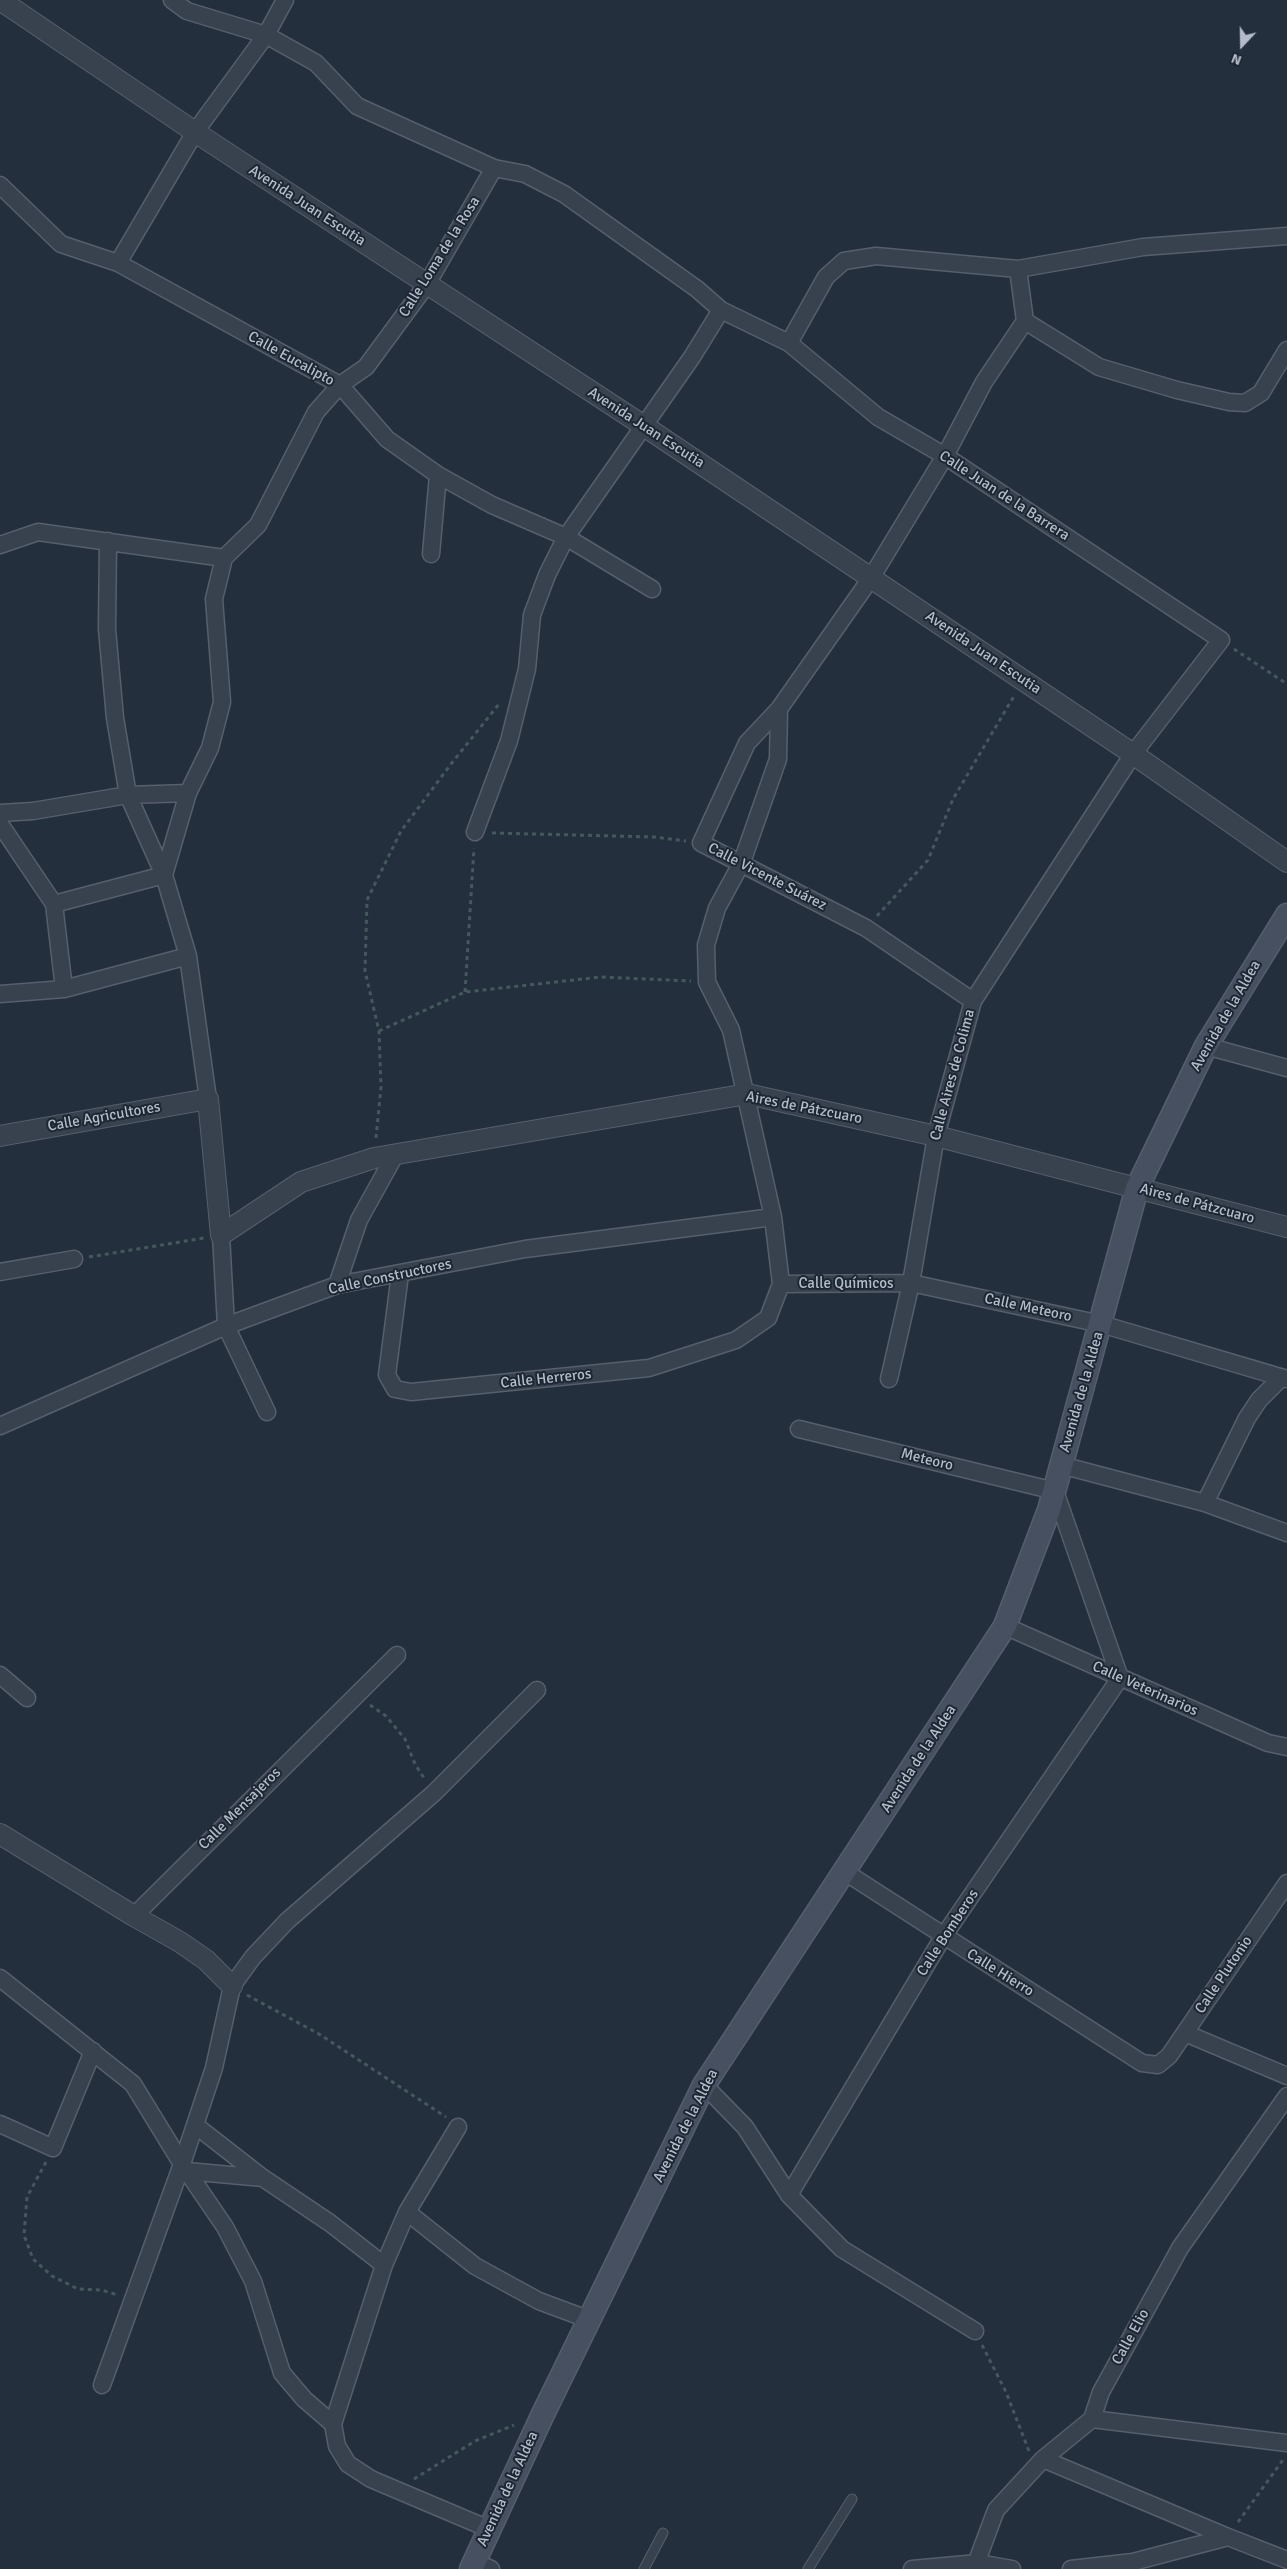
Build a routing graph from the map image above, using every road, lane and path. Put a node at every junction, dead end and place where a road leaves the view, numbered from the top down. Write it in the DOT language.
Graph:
graph roads {
  1 [pos="0,0"];
  2 [pos="172,0"];
  3 [pos="286,0"];
  4 [pos="266,35"];
  5 [pos="195,132"];
  6 [pos="494,168"];
  7 [pos="0,185"];
  8 [pos="1287,236"];
  9 [pos="118,264"];
  10 [pos="1018,269"];
  11 [pos="427,284"];
  12 [pos="721,310"];
  13 [pos="1024,322"];
  14 [pos="789,343"];
  15 [pos="1287,350"];
  16 [pos="340,385"];
  17 [pos="644,426"];
  18 [pos="944,456"];
  19 [pos="438,475"];
  20 [pos="566,537"];
  21 [pos="108,542"];
  22 [pos="0,545"];
  23 [pos="431,554"];
  24 [pos="224,558"];
  25 [pos="871,578"];
  26 [pos="652,589"];
  27 [pos="1222,640"];
  28 [pos="1024,680"];
  29 [pos="1287,684"];
  30 [pos="504,698"];
  31 [pos="779,709"];
  32 [pos="1133,754"];
  33 [pos="188,793"];
  34 [pos="128,795"];
  35 [pos="0,812"];
  36 [pos="0,824"];
  37 [pos="475,832"];
  38 [pos="701,843"];
  39 [pos="742,862"];
  40 [pos="1287,862"];
  41 [pos="164,875"];
  42 [pos="54,904"];
  43 [pos="1287,915"];
  44 [pos="866,928"];
  45 [pos="188,956"];
  46 [pos="707,982"];
  47 [pos="64,989"];
  48 [pos="465,992"];
  49 [pos="0,994"];
  50 [pos="973,1000"];
  51 [pos="379,1031"];
  52 [pos="1206,1046"];
  53 [pos="1287,1068"];
  54 [pos="747,1094"];
  55 [pos="208,1099"];
  56 [pos="0,1136"];
  57 [pos="936,1136"];
  58 [pos="395,1155"];
  59 [pos="374,1158"];
  60 [pos="1136,1188"];
  61 [pos="773,1217"];
  62 [pos="1287,1227"];
  63 [pos="221,1235"];
  64 [pos="74,1259"];
  65 [pos="0,1272"];
  66 [pos="400,1274"];
  67 [pos="911,1283"];
  68 [pos="781,1284"];
  69 [pos="338,1285"];
  70 [pos="1101,1324"];
  71 [pos="226,1326"];
  72 [pos="889,1379"];
  73 [pos="1284,1379"];
  74 [pos="267,1412"];
  75 [pos="0,1426"];
  76 [pos="799,1429"];
  77 [pos="1061,1465"];
  78 [pos="1054,1492"];
  79 [pos="1205,1503"];
  80 [pos="1287,1533"];
  81 [pos="1005,1626"];
  82 [pos="397,1655"];
  83 [pos="0,1675"];
  84 [pos="1120,1678"];
  85 [pos="537,1690"];
  86 [pos="27,1698"];
  87 [pos="347,1702"];
  88 [pos="1287,1747"];
  89 [pos="434,1794"];
  90 [pos="0,1834"];
  91 [pos="845,1872"];
  92 [pos="1287,1883"];
  93 [pos="134,1916"];
  94 [pos="943,1937"];
  95 [pos="0,1978"];
  96 [pos="232,1986"];
  97 [pos="1185,2033"];
  98 [pos="93,2051"];
  99 [pos="1158,2065"];
  100 [pos="1287,2076"];
  101 [pos="704,2085"];
  102 [pos="1287,2096"];
  103 [pos="0,2124"];
  104 [pos="194,2125"];
  105 [pos="458,2127"];
  106 [pos="53,2148"];
  107 [pos="184,2167"];
  108 [pos="263,2178"];
  109 [pos="789,2195"];
  110 [pos="408,2212"];
  111 [pos="384,2265"];
  112 [pos="132,2300"];
  113 [pos="590,2320"];
  114 [pos="974,2331"];
  115 [pos="102,2385"];
  116 [pos="543,2414"];
  117 [pos="1092,2419"];
  118 [pos="332,2424"];
  119 [pos="1287,2443"];
  120 [pos="1287,2454"];
  121 [pos="1039,2463"];
  122 [pos="398,2489"];
  123 [pos="852,2499"];
  124 [pos="489,2529"];
  125 [pos="663,2533"];
  126 [pos="1228,2536"];
  127 [pos="1287,2560"];
  128 [pos="976,2566"];
  129 [pos="1131,2566"];
  130 [pos="479,2567"];
  131 [pos="644,2569"];
  132 [pos="808,2569"];
  133 [pos="912,2569"];
  134 [pos="1012,2569"];
  135 [pos="1071,2569"];
  1 -- 5 [label="street, Avenida Juan Escutia"];
  2 -- 4 [label="street, Calle Juan de la Barrera"];
  3 -- 4 [label="street"];
  4 -- 5 [label="street"];
  4 -- 6 [label="street, Calle Juan de la Barrera"];
  5 -- 9 [label="street"];
  5 -- 11 [label="street, Avenida Juan Escutia"];
  6 -- 11 [label="street, Calle Loma de la Rosa"];
  6 -- 12 [label="street, Calle Juan de la Barrera"];
  7 -- 9 [label="street, Calle Eucalipto"];
  8 -- 10 [label="street"];
  9 -- 16 [label="street, Calle Eucalipto"];
  10 -- 13 [label="street"];
  10 -- 14 [label="street"];
  11 -- 16 [label="street, Calle Loma de la Rosa"];
  11 -- 17 [label="street, Avenida Juan Escutia"];
  12 -- 14 [label="street, Calle Juan de la Barrera"];
  12 -- 17 [label="street"];
  13 -- 15 [label="street"];
  13 -- 18 [label="street"];
  14 -- 18 [label="street, Calle Juan de la Barrera"];
  16 -- 19 [label="street, Calle Eucalipto"];
  16 -- 24 [label="street, Calle Loma de la Rosa"];
  17 -- 20 [label="street"];
  17 -- 25 [label="street, Avenida Juan Escutia"];
  18 -- 25 [label="street"];
  18 -- 27 [label="street, Calle Juan de la Barrera"];
  19 -- 20 [label="street, Calle Eucalipto"];
  19 -- 23 [label="street"];
  20 -- 26 [label="street, Calle Eucalipto"];
  20 -- 37 [label="street"];
  21 -- 22 [label="street"];
  21 -- 24 [label="street"];
  21 -- 34 [label="street"];
  24 -- 33 [label="street"];
  25 -- 28 [label="street, Avenida Juan Escutia"];
  25 -- 31 [label="street"];
  27 -- 29 [label="path"];
  27 -- 32 [label="street, Calle Aires de Colima"];
  28 -- 32 [label="street, Avenida Juan Escutia"];
  28 -- 44 [label="path"];
  30 -- 51 [label="path"];
  31 -- 38 [label="street"];
  31 -- 39 [label="street"];
  32 -- 40 [label="street, Avenida Juan Escutia"];
  32 -- 50 [label="street, Calle Aires de Colima"];
  33 -- 34 [label="street"];
  33 -- 41 [label="street"];
  34 -- 35 [label="street"];
  34 -- 41 [label="street"];
  36 -- 42 [label="street"];
  37 -- 38 [label="path, Calle Vicente Suárez"];
  37 -- 48 [label="path"];
  38 -- 39 [label="street, Calle Vicente Suárez"];
  39 -- 44 [label="street, Calle Vicente Suárez"];
  39 -- 46 [label="street"];
  41 -- 42 [label="street"];
  41 -- 45 [label="street"];
  42 -- 47 [label="street"];
  43 -- 52 [label="main road, Avenida de la Aldea"];
  44 -- 50 [label="street, Calle Vicente Suárez"];
  45 -- 47 [label="street"];
  45 -- 55 [label="street"];
  46 -- 48 [label="path"];
  46 -- 54 [label="street"];
  47 -- 49 [label="street"];
  48 -- 51 [label="path"];
  50 -- 57 [label="street, Calle Aires de Colima"];
  51 -- 59 [label="path"];
  52 -- 53 [label="street"];
  52 -- 60 [label="main road, Avenida de la Aldea"];
  54 -- 57 [label="street, Aires de Pátzcuaro"];
  54 -- 58 [label="street, Aires de Pátzcuaro"];
  54 -- 61 [label="street"];
  55 -- 56 [label="street, Calle Agricultores"];
  55 -- 63 [label="street"];
  57 -- 60 [label="street, Aires de Pátzcuaro"];
  57 -- 67 [label="street, Calle Aires de Colima"];
  58 -- 59 [label="street, Aires de Pátzcuaro"];
  58 -- 69 [label="street"];
  59 -- 63 [label="street, Aires de Pátzcuaro"];
  60 -- 62 [label="street, Aires de Pátzcuaro"];
  60 -- 70 [label="main road, Avenida de la Aldea"];
  61 -- 66 [label="street, Calle Constructores"];
  61 -- 68 [label="street"];
  63 -- 64 [label="path"];
  63 -- 71 [label="street"];
  64 -- 65 [label="street"];
  66 -- 68 [label="street, Calle Herreros"];
  66 -- 69 [label="street, Calle Constructores"];
  67 -- 68 [label="street, Calle Químicos"];
  67 -- 70 [label="street, Calle Meteoro"];
  67 -- 72 [label="street, Calle Aires de Colima"];
  69 -- 71 [label="street, Calle Constructores"];
  70 -- 73 [label="street, Calle Meteoro"];
  70 -- 77 [label="main road, Avenida de la Aldea"];
  71 -- 74 [label="street"];
  71 -- 75 [label="street, Calle Constructores"];
  73 -- 79 [label="street"];
  76 -- 78 [label="street, Meteoro"];
  77 -- 78 [label="main road, Avenida de la Aldea"];
  77 -- 79 [label="street"];
  78 -- 81 [label="main road, Avenida de la Aldea"];
  78 -- 84 [label="street"];
  79 -- 80 [label="street"];
  81 -- 84 [label="street, Calle Veterinarios"];
  81 -- 91 [label="main road, Avenida de la Aldea"];
  82 -- 87 [label="street, Calle Mensajeros"];
  83 -- 86 [label="street"];
  84 -- 88 [label="street, Calle Veterinarios"];
  84 -- 94 [label="street, Calle Bomberos"];
  85 -- 89 [label="street"];
  87 -- 89 [label="path"];
  87 -- 93 [label="street, Calle Mensajeros"];
  89 -- 96 [label="street"];
  90 -- 93 [label="street"];
  91 -- 94 [label="street, Calle Hierro"];
  91 -- 101 [label="main road, Avenida de la Aldea"];
  92 -- 97 [label="street, Calle Plutonio"];
  93 -- 96 [label="street"];
  94 -- 99 [label="street, Calle Hierro"];
  94 -- 109 [label="street, Calle Bomberos"];
  95 -- 98 [label="street"];
  96 -- 104 [label="street"];
  96 -- 105 [label="path"];
  97 -- 99 [label="street, Calle Plutonio"];
  97 -- 100 [label="street"];
  98 -- 106 [label="street"];
  98 -- 107 [label="street"];
  101 -- 109 [label="street"];
  101 -- 113 [label="main road, Avenida de la Aldea"];
  102 -- 117 [label="street, Calle Elio"];
  103 -- 106 [label="street"];
  104 -- 107 [label="street"];
  104 -- 108 [label="street"];
  105 -- 110 [label="street"];
  106 -- 112 [label="path"];
  107 -- 108 [label="street"];
  107 -- 112 [label="street"];
  107 -- 118 [label="street"];
  108 -- 111 [label="street"];
  109 -- 114 [label="street"];
  110 -- 111 [label="street"];
  110 -- 113 [label="street"];
  111 -- 118 [label="street"];
  112 -- 115 [label="street"];
  113 -- 116 [label="main road, Avenida de la Aldea"];
  114 -- 121 [label="path"];
  116 -- 122 [label="path"];
  116 -- 124 [label="main road, Avenida de la Aldea"];
  117 -- 119 [label="street"];
  117 -- 121 [label="street"];
  118 -- 122 [label="street"];
  120 -- 126 [label="path"];
  121 -- 126 [label="street"];
  121 -- 128 [label="street"];
  122 -- 124 [label="street"];
  123 -- 132 [label="lane"];
  124 -- 130 [label="main road, Avenida de la Aldea"];
  125 -- 131 [label="lane"];
  126 -- 127 [label="street"];
  126 -- 129 [label="street"];
  128 -- 133 [label="street"];
  128 -- 134 [label="street"];
  129 -- 135 [label="street"];
}
